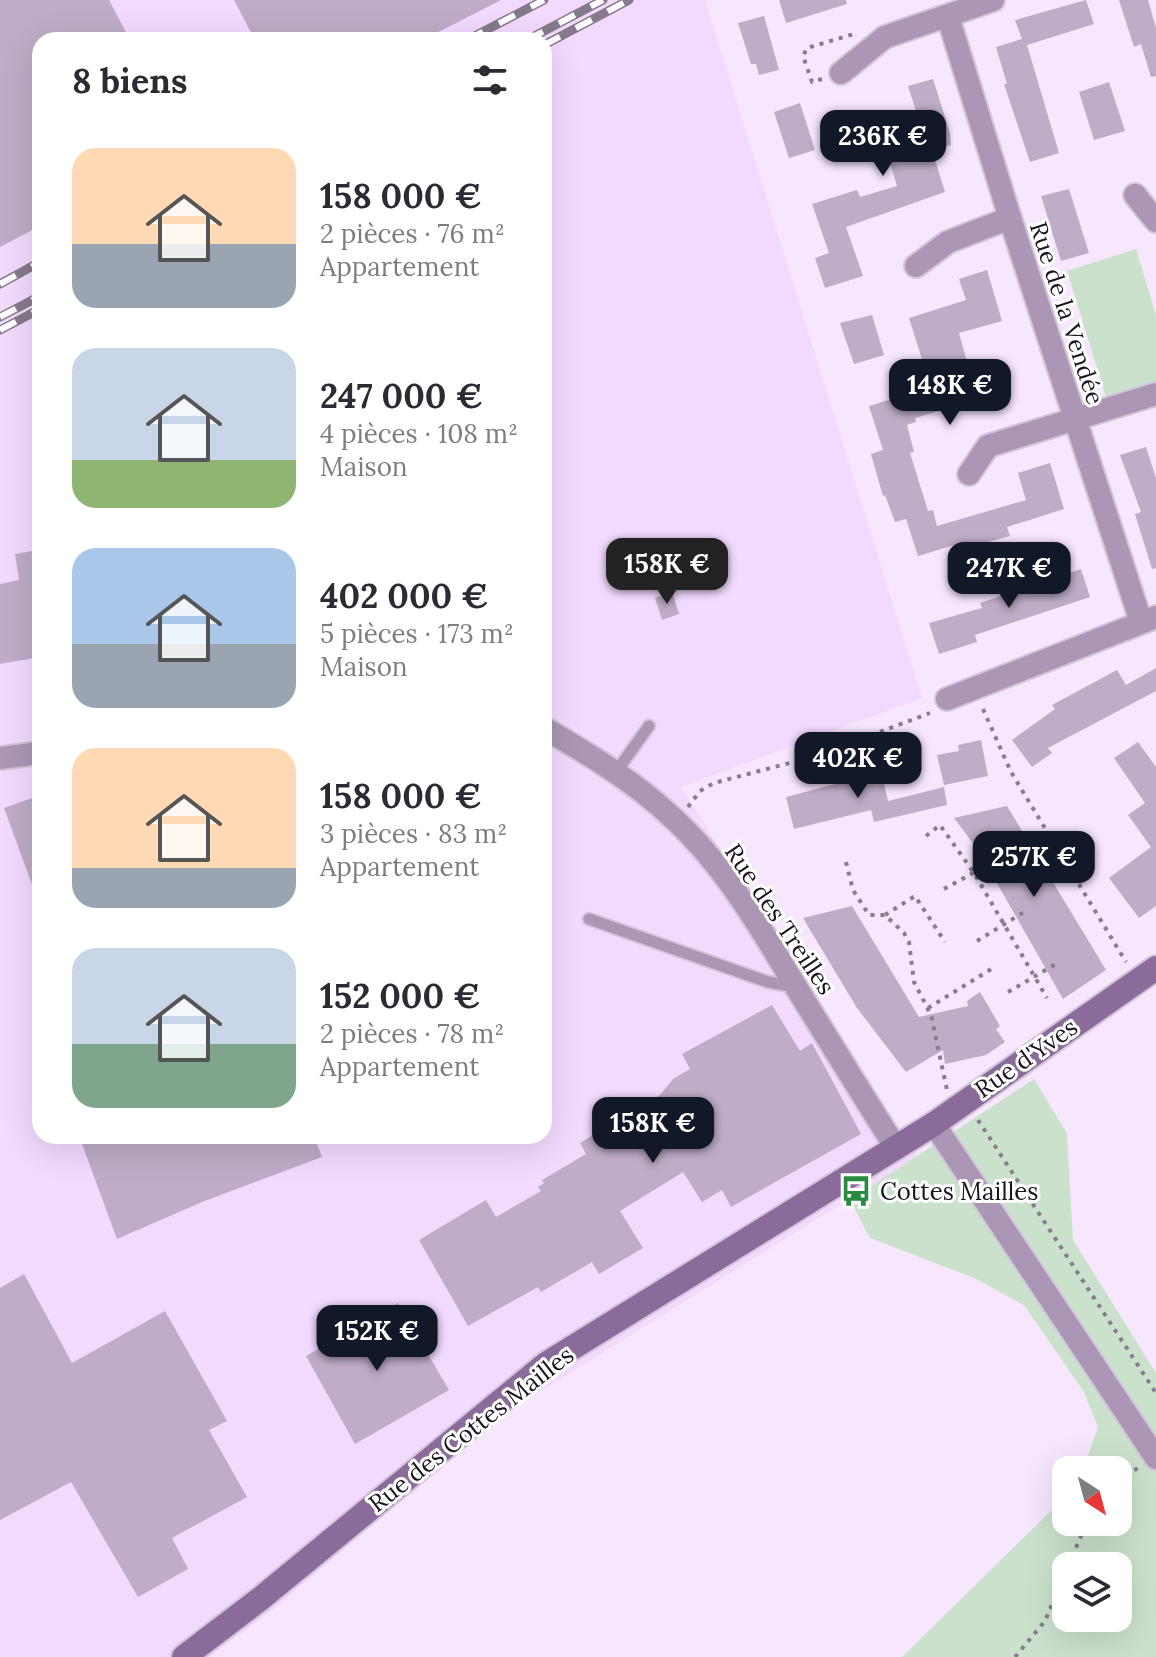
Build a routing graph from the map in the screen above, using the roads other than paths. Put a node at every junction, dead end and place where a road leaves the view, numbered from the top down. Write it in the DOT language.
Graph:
graph roads {
  1 [pos="993,0"];
  2 [pos="948,17"];
  3 [pos="841,73"];
  4 [pos="1135,195"];
  5 [pos="1010,218"];
  6 [pos="1156,221"];
  7 [pos="916,266"];
  8 [pos="1156,394"];
  9 [pos="1074,419"];
  10 [pos="969,474"];
  11 [pos="1149,620"];
  12 [pos="947,699"];
  13 [pos="649,726"];
  14 [pos="552,733"];
  15 [pos="32,754"];
  16 [pos="0,758"];
  17 [pos="616,772"];
  18 [pos="589,919"];
  19 [pos="1147,974"];
  20 [pos="797,987"];
  21 [pos="950,1112"];
  22 [pos="896,1148"];
  23 [pos="1156,1458"];
  24 [pos="184,1657"];
  1 -- 2 [label="street"];
  2 -- 3 [label="street"];
  2 -- 5 [label="street, Rue de la Vendée"];
  4 -- 6 [label="street"];
  5 -- 7 [label="street"];
  5 -- 9 [label="street, Rue de la Vendée"];
  8 -- 9 [label="street"];
  9 -- 10 [label="street"];
  9 -- 11 [label="street, Rue de la Vendée"];
  11 -- 12 [label="street"];
  13 -- 17 [label="lane"];
  14 -- 17 [label="street, Rue des Treilles"];
  15 -- 16 [label="street"];
  17 -- 20 [label="street, Rue des Treilles"];
  18 -- 20 [label="lane"];
  19 -- 21 [label="street, Rue d'Yves"];
  20 -- 22 [label="street, Rue des Treilles"];
  21 -- 22 [label="street, Rue d'Yves"];
  21 -- 23 [label="street"];
  22 -- 24 [label="street, Rue des Cottes Mailles"];
}
